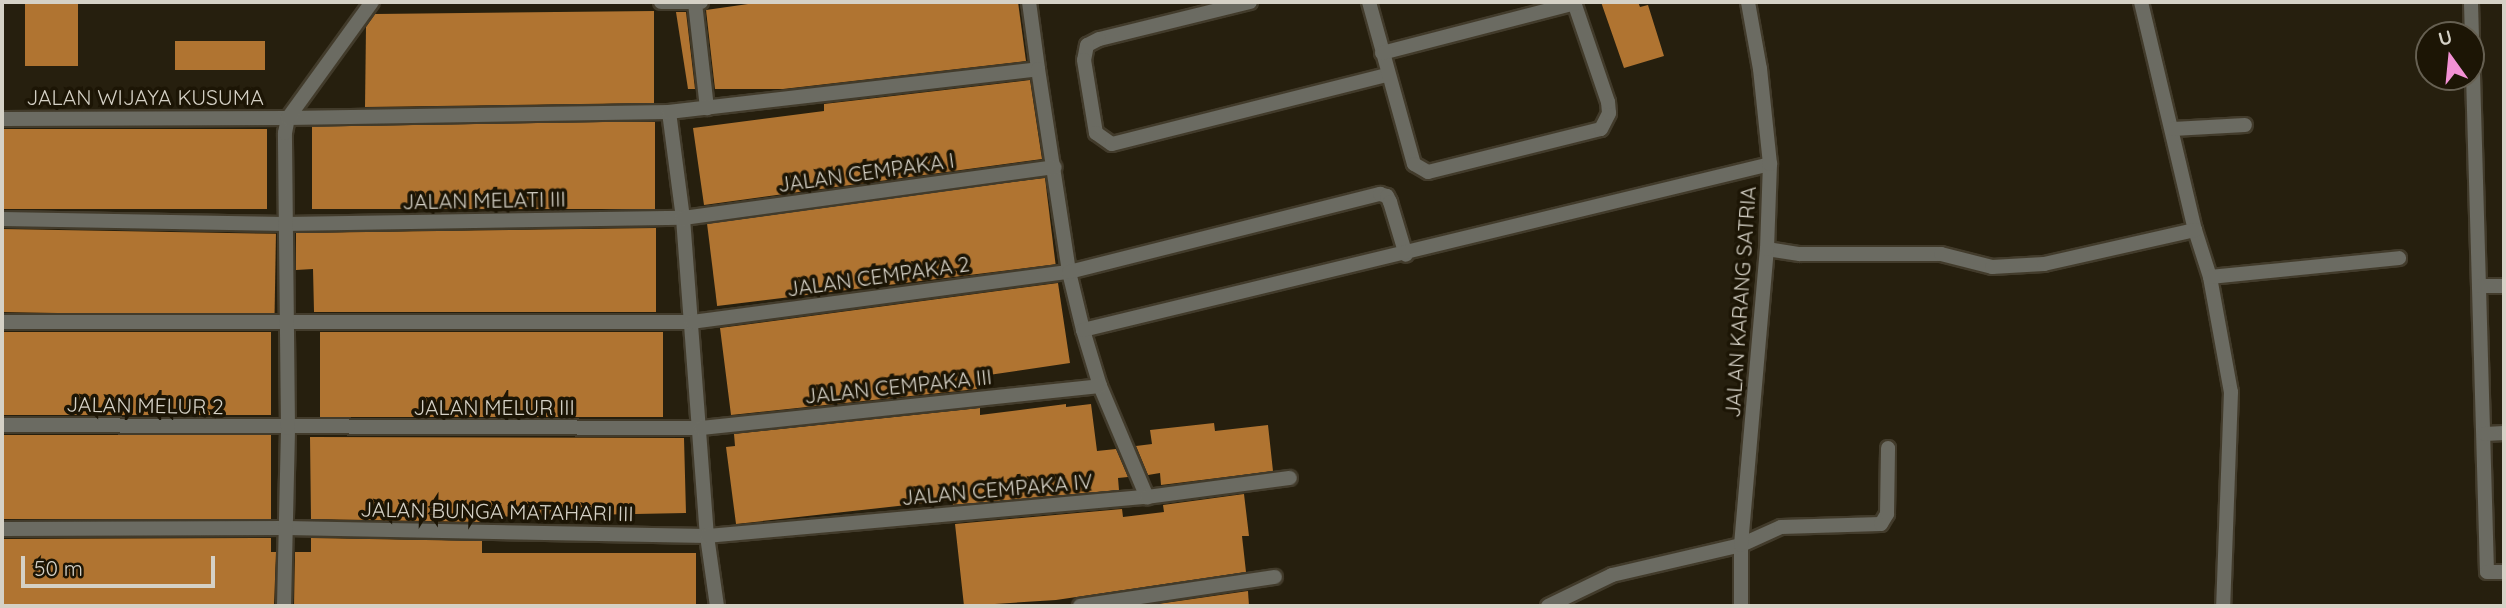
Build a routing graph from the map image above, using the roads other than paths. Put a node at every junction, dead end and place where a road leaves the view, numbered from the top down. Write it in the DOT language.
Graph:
graph roads {
  1 [pos="372,2"];
  2 [pos="661,2"];
  3 [pos="701,2"];
  4 [pos="1029,2"];
  5 [pos="1250,2"];
  6 [pos="1369,2"];
  7 [pos="1575,2"];
  8 [pos="1748,2"];
  9 [pos="2141,2"];
  10 [pos="2469,2"];
  11 [pos="2484,2"];
  12 [pos="695,3"];
  13 [pos="1382,53"];
  14 [pos="1038,69"];
  15 [pos="1387,75"];
  16 [pos="706,108"];
  17 [pos="669,112"];
  18 [pos="288,118"];
  19 [pos="2,119"];
  20 [pos="2245,125"];
  21 [pos="2173,129"];
  22 [pos="1770,164"];
  23 [pos="1055,167"];
  24 [pos="683,218"];
  25 [pos="2,219"];
  26 [pos="285,224"];
  27 [pos="2195,230"];
  28 [pos="1767,249"];
  29 [pos="1406,254"];
  30 [pos="2399,258"];
  31 [pos="1069,272"];
  32 [pos="2210,277"];
  33 [pos="2479,286"];
  34 [pos="2504,286"];
  35 [pos="288,320"];
  36 [pos="2,322"];
  37 [pos="692,322"];
  38 [pos="1083,330"];
  39 [pos="1100,386"];
  40 [pos="2,425"];
  41 [pos="288,428"];
  42 [pos="701,428"];
  43 [pos="2504,433"];
  44 [pos="2485,434"];
  45 [pos="1888,448"];
  46 [pos="1290,478"];
  47 [pos="1147,497"];
  48 [pos="2,528"];
  49 [pos="286,528"];
  50 [pos="707,536"];
  51 [pos="1741,545"];
  52 [pos="2504,572"];
  53 [pos="1275,577"];
  54 [pos="284,606"];
  55 [pos="717,606"];
  56 [pos="1080,606"];
  57 [pos="1548,606"];
  58 [pos="1741,606"];
  59 [pos="2223,606"];
  1 -- 18 [label="street"];
  2 -- 12 [label="street"];
  3 -- 12 [label="street"];
  4 -- 14 [label="street"];
  5 -- 15 [label="street"];
  6 -- 13 [label="street"];
  7 -- 13 [label="street"];
  7 -- 15 [label="street"];
  8 -- 22 [label="street, JALAN KARANG SATRIA"];
  9 -- 21 [label="street"];
  10 -- 11 [label="street"];
  10 -- 33 [label="street"];
  12 -- 16 [label="street"];
  13 -- 15 [label="street"];
  14 -- 16 [label="street, JALAN WIJAYA KUSUMA"];
  14 -- 23 [label="street"];
  16 -- 17 [label="street, JALAN WIJAYA KUSUMA"];
  17 -- 18 [label="street, JALAN WIJAYA KUSUMA"];
  17 -- 24 [label="street"];
  18 -- 19 [label="street, JALAN WIJAYA KUSUMA"];
  18 -- 26 [label="street"];
  20 -- 21 [label="street"];
  21 -- 27 [label="street"];
  22 -- 28 [label="street, JALAN KARANG SATRIA"];
  22 -- 29 [label="street"];
  23 -- 24 [label="street, JALAN CEMPAKA I"];
  23 -- 31 [label="street"];
  24 -- 26 [label="street, JALAN MELATI III"];
  24 -- 37 [label="street"];
  25 -- 26 [label="street, JALAN MELATI III"];
  26 -- 35 [label="street"];
  27 -- 28 [label="street"];
  27 -- 32 [label="street"];
  28 -- 51 [label="street, JALAN KARANG SATRIA"];
  29 -- 31 [label="street, JALAN CEMPAKA 2"];
  29 -- 38 [label="street"];
  30 -- 32 [label="street"];
  31 -- 37 [label="street, JALAN CEMPAKA 2"];
  31 -- 38 [label="street"];
  32 -- 59 [label="street"];
  33 -- 34 [label="street"];
  33 -- 44 [label="street"];
  35 -- 36 [label="street, JALAN CEMPAKA 2"];
  35 -- 37 [label="street, JALAN CEMPAKA 2"];
  35 -- 41 [label="street"];
  37 -- 42 [label="street"];
  38 -- 39 [label="street"];
  39 -- 42 [label="street, JALAN CEMPAKA III"];
  39 -- 47 [label="street"];
  40 -- 41 [label="street, JALAN MELUR 2"];
  41 -- 42 [label="street, JALAN MELUR III"];
  41 -- 49 [label="street"];
  42 -- 50 [label="street"];
  43 -- 44 [label="street"];
  44 -- 52 [label="street"];
  45 -- 51 [label="street"];
  46 -- 47 [label="street, JALAN CEMPAKA IV"];
  47 -- 50 [label="street, JALAN CEMPAKA IV"];
  48 -- 49 [label="street, JALAN BUNGA MATAHARI III"];
  49 -- 50 [label="street, JALAN BUNGA MATAHARI III"];
  49 -- 54 [label="street"];
  50 -- 55 [label="street"];
  51 -- 57 [label="street"];
  51 -- 58 [label="street, JALAN KARANG SATRIA"];
  53 -- 56 [label="street"];
}
